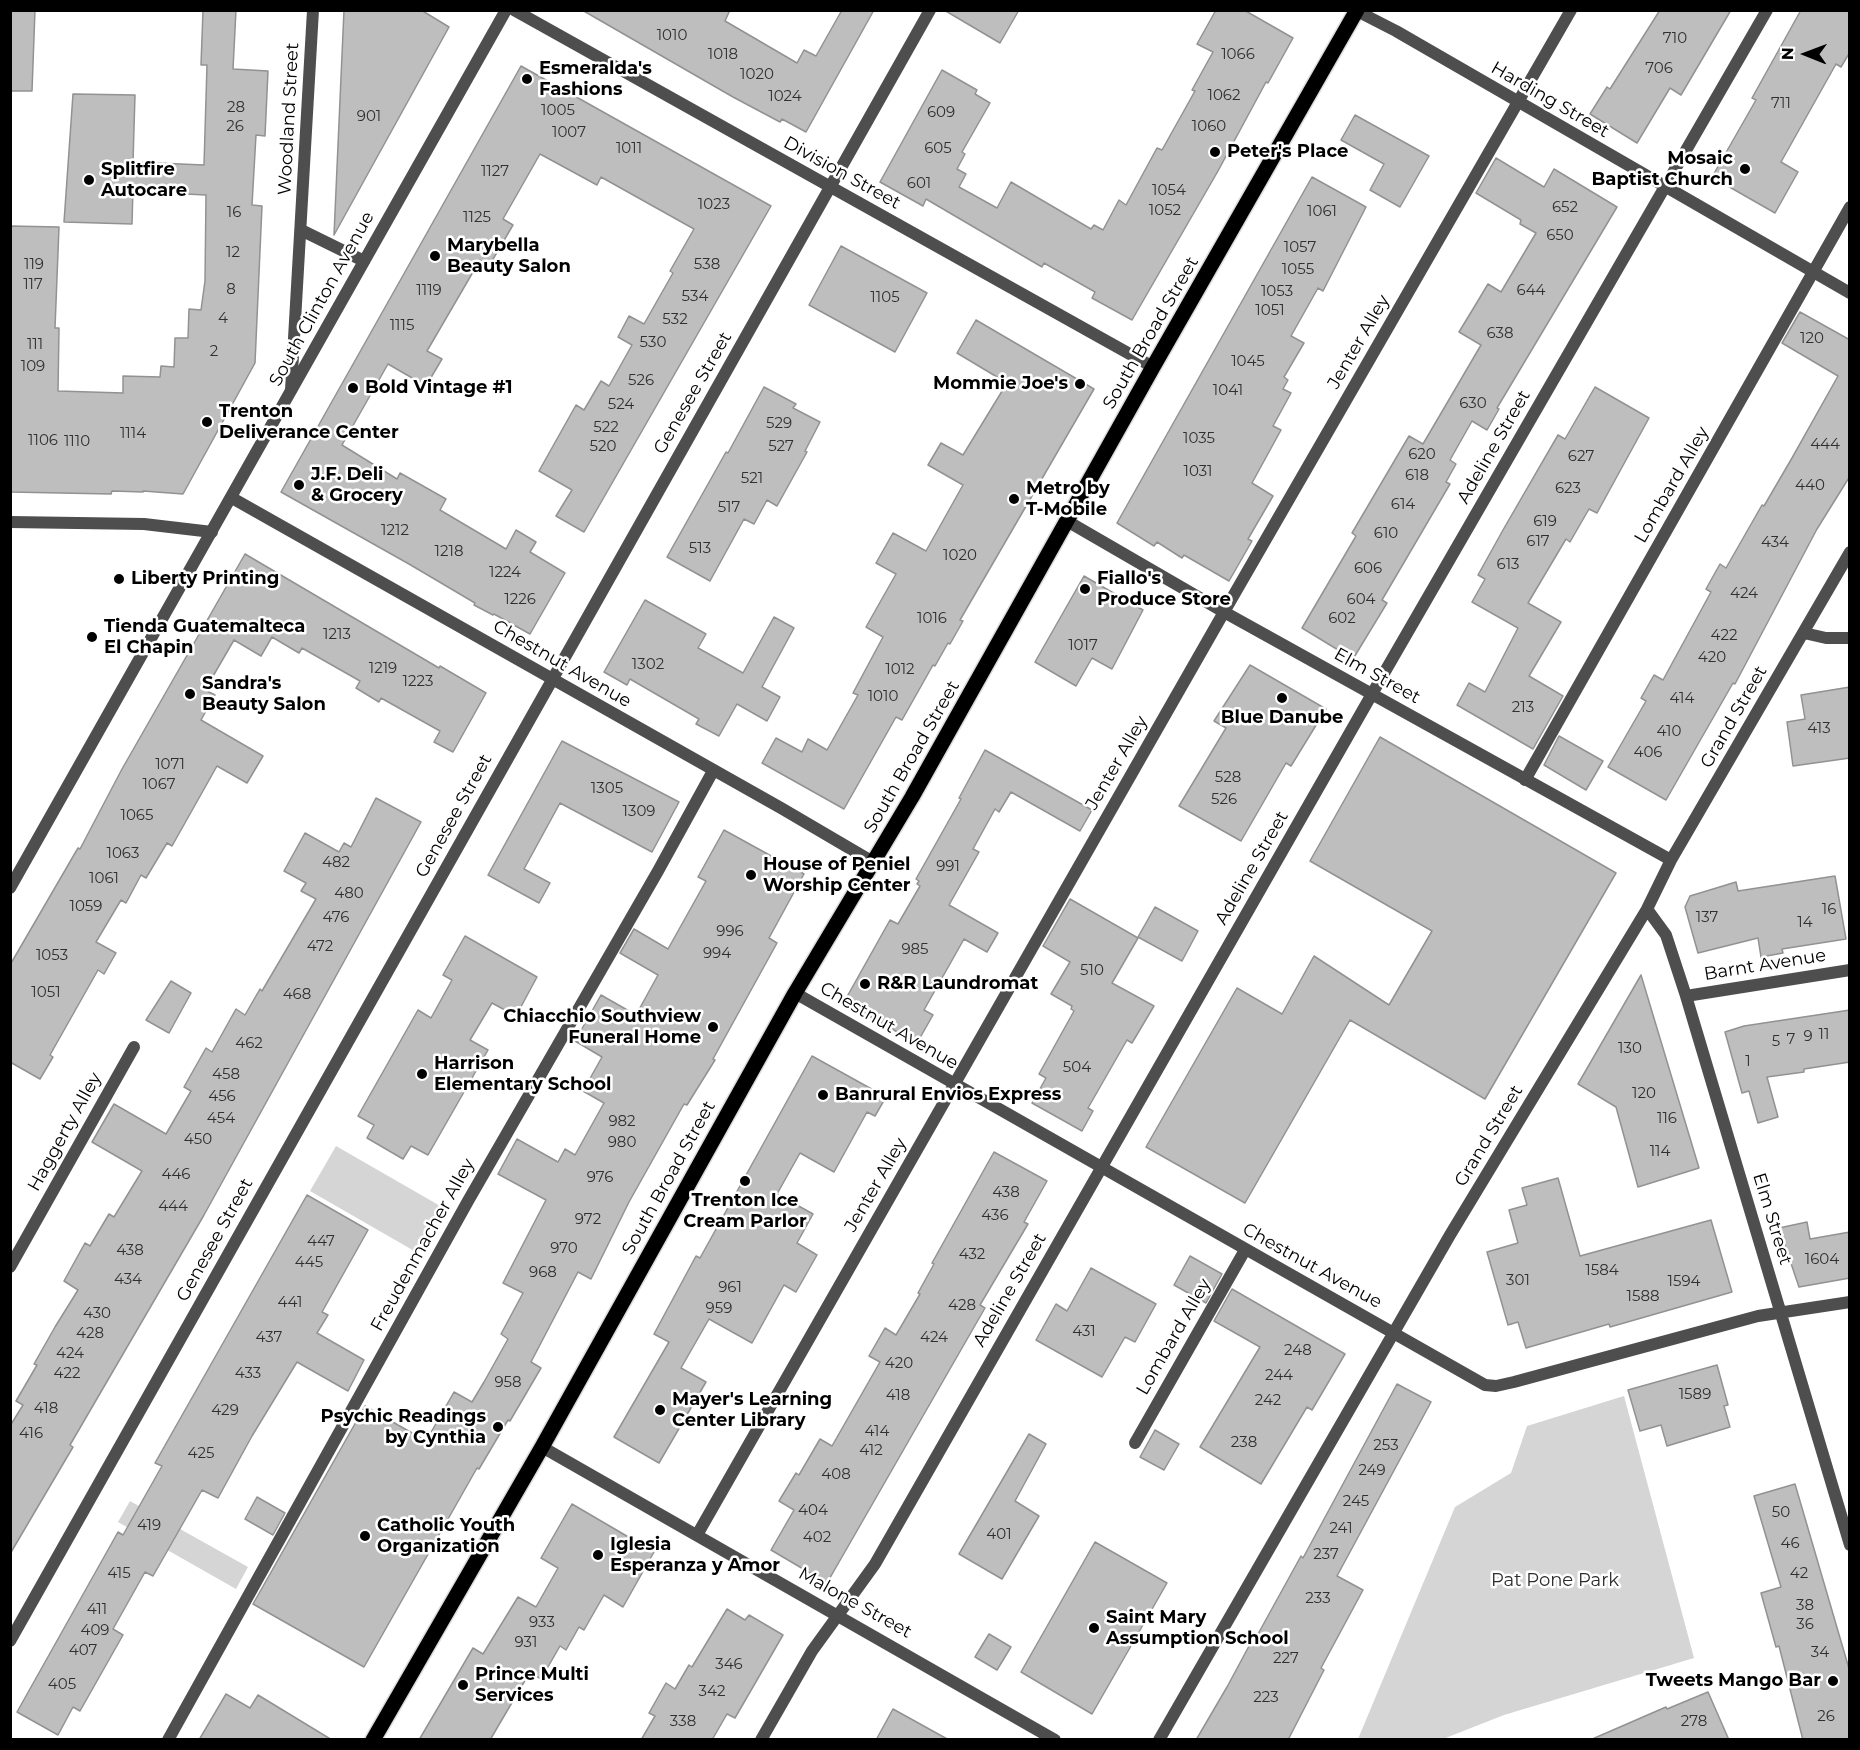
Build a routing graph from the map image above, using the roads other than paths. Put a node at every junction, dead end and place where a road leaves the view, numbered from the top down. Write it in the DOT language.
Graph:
graph roads {
  1 [pos="313,10"];
  2 [pos="506,10"];
  3 [pos="514,10"];
  4 [pos="930,10"];
  5 [pos="1571,10"];
  6 [pos="1767,10"];
  7 [pos="1357,11"];
  8 [pos="1518,102"];
  9 [pos="830,187"];
  10 [pos="1665,187"];
  11 [pos="1850,207"];
  12 [pos="301,230"];
  13 [pos="364,261"];
  14 [pos="1813,273"];
  15 [pos="1850,293"];
  16 [pos="1153,367"];
  17 [pos="291,390"];
  18 [pos="232,498"];
  19 [pos="1067,521"];
  20 [pos="10,522"];
  21 [pos="212,532"];
  22 [pos="1850,552"];
  23 [pos="1224,612"];
  24 [pos="1804,633"];
  25 [pos="1850,638"];
  26 [pos="552,678"];
  27 [pos="1372,694"];
  28 [pos="713,771"];
  29 [pos="1524,780"];
  30 [pos="1671,860"];
  31 [pos="873,862"];
  32 [pos="10,888"];
  33 [pos="1647,909"];
  34 [pos="1850,970"];
  35 [pos="795,993"];
  36 [pos="1686,996"];
  37 [pos="134,1047"];
  38 [pos="955,1085"];
  39 [pos="1100,1167"];
  40 [pos="1245,1250"];
  41 [pos="10,1267"];
  42 [pos="1850,1302"];
  43 [pos="1781,1312"];
  44 [pos="1394,1333"];
  45 [pos="1135,1443"];
  46 [pos="542,1447"];
  47 [pos="697,1535"];
  48 [pos="1850,1545"];
  49 [pos="839,1615"];
  50 [pos="10,1641"];
  51 [pos="168,1740"];
  52 [pos="373,1740"];
  53 [pos="761,1740"];
  54 [pos="1055,1740"];
  55 [pos="1160,1740"];
  1 -- 12 [label="street, Woodland Street"];
  2 -- 13 [label="street, South Clinton Avenue"];
  3 -- 9 [label="street, Division Street"];
  4 -- 9 [label="street, Genesee Street"];
  5 -- 8 [label="street, Jenter Alley"];
  6 -- 10 [label="street, Adeline Street"];
  7 -- 8 [label="street, Harding Street"];
  7 -- 16 [label="main road, South Broad Street"];
  8 -- 10 [label="street, Harding Street"];
  8 -- 23 [label="street, Jenter Alley"];
  9 -- 16 [label="street, Division Street"];
  9 -- 26 [label="street, Genesee Street"];
  10 -- 14 [label="street, Harding Street"];
  10 -- 27 [label="street, Adeline Street"];
  11 -- 14 [label="street, Lombard Alley"];
  12 -- 13 [label="street"];
  12 -- 17 [label="street, Woodland Street"];
  13 -- 17 [label="street, South Clinton Avenue"];
  14 -- 15 [label="street, Harding Street"];
  14 -- 29 [label="street, Lombard Alley"];
  16 -- 19 [label="main road, South Broad Street"];
  17 -- 18 [label="street, South Clinton Avenue"];
  18 -- 21 [label="street, South Clinton Avenue"];
  18 -- 26 [label="street, Chestnut Avenue"];
  19 -- 23 [label="street, Elm Street"];
  19 -- 31 [label="main road, South Broad Street"];
  20 -- 21 [label="street"];
  21 -- 32 [label="street, South Clinton Avenue"];
  22 -- 24 [label="street, Grand Street"];
  23 -- 27 [label="street, Elm Street"];
  23 -- 38 [label="street, Jenter Alley"];
  24 -- 25 [label="street"];
  24 -- 30 [label="street, Grand Street"];
  26 -- 28 [label="street, Chestnut Avenue"];
  26 -- 50 [label="street, Genesee Street"];
  27 -- 29 [label="street, Elm Street"];
  27 -- 39 [label="street, Adeline Street"];
  28 -- 31 [label="street, Chestnut Avenue"];
  28 -- 51 [label="street, Freudenmacher Alley"];
  29 -- 30 [label="street, Elm Street"];
  30 -- 33 [label="street, Grand Street"];
  31 -- 35 [label="main road, South Broad Street"];
  33 -- 36 [label="street, Elm Street"];
  33 -- 44 [label="street, Grand Street"];
  34 -- 36 [label="street, Barnt Avenue"];
  35 -- 38 [label="street, Chestnut Avenue"];
  35 -- 46 [label="main road, South Broad Street"];
  36 -- 43 [label="street, Elm Street"];
  37 -- 41 [label="street, Haggerty Alley"];
  38 -- 39 [label="street, Chestnut Avenue"];
  38 -- 47 [label="street, Jenter Alley"];
  39 -- 40 [label="street, Chestnut Avenue"];
  39 -- 49 [label="street, Adeline Street"];
  40 -- 44 [label="street, Chestnut Avenue"];
  40 -- 45 [label="street, Lombard Alley"];
  42 -- 43 [label="street, Chestnut Avenue"];
  43 -- 44 [label="street, Chestnut Avenue"];
  43 -- 48 [label="street, Elm Street"];
  44 -- 55 [label="street, Grand Street"];
  46 -- 47 [label="street, Malone Street"];
  46 -- 52 [label="main road, South Broad Street"];
  47 -- 49 [label="street, Malone Street"];
  49 -- 53 [label="street, Adeline Street"];
  49 -- 54 [label="street, Malone Street"];
}
